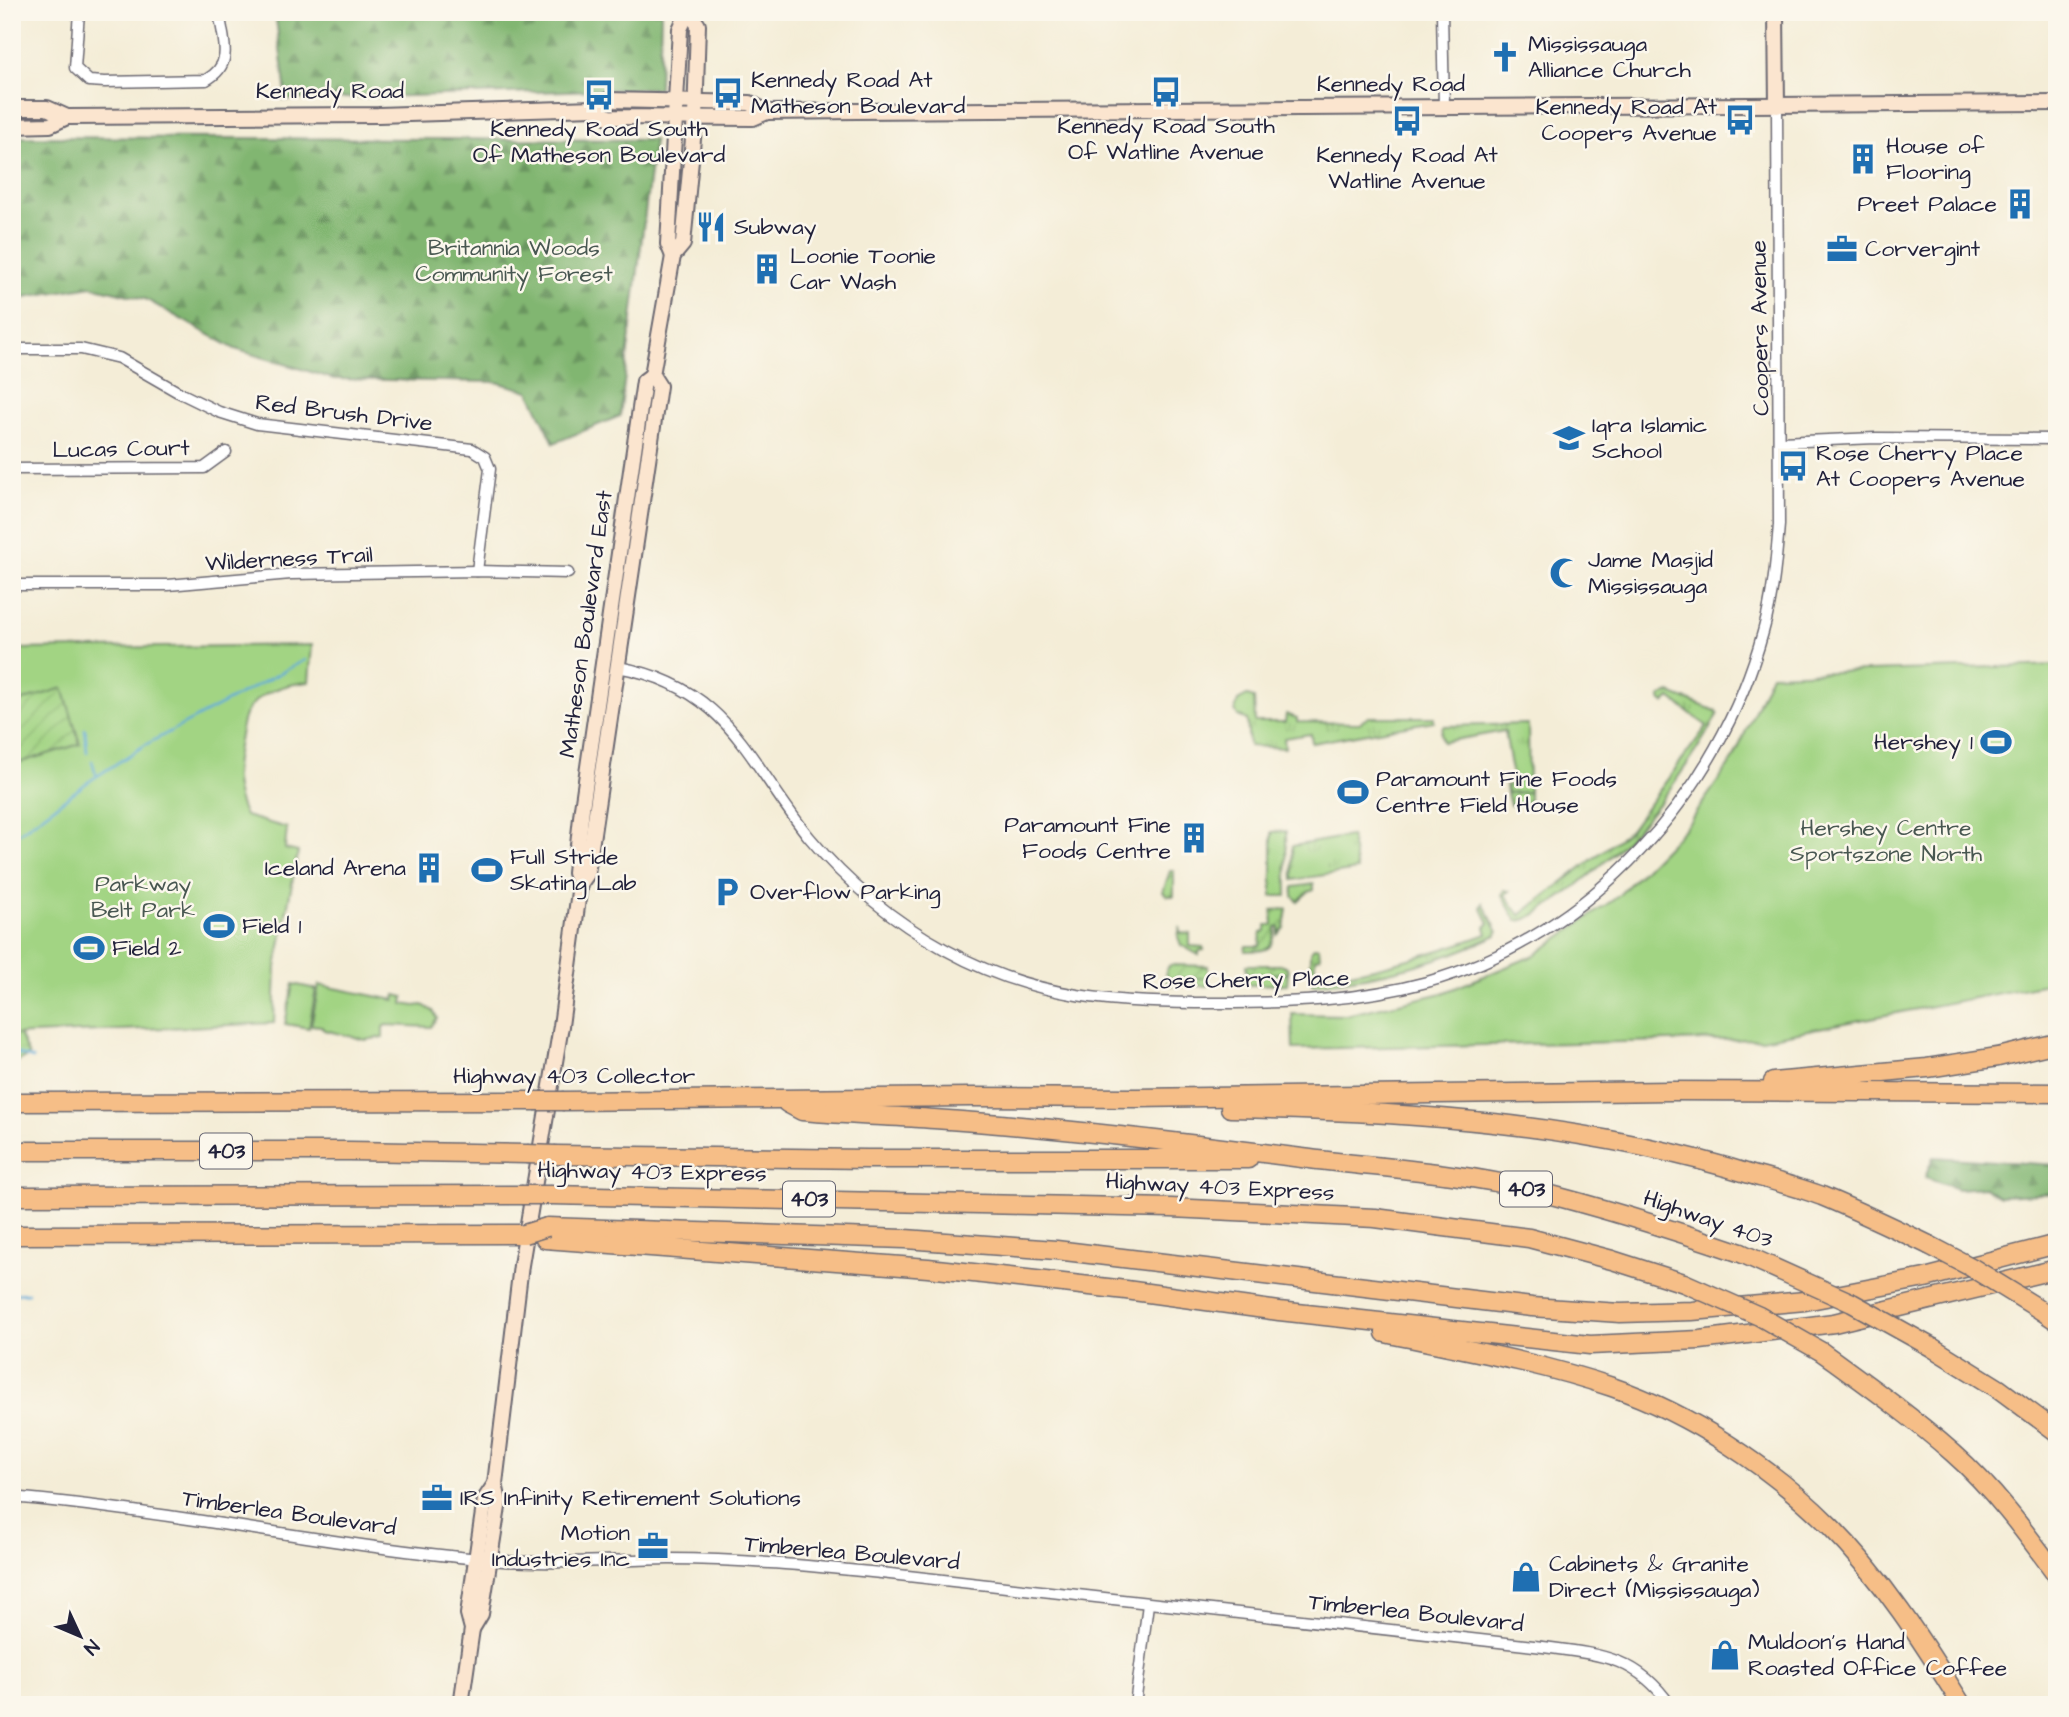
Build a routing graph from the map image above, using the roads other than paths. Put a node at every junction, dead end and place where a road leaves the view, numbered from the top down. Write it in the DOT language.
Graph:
graph roads {
  1 [pos="79,12"];
  2 [pos="219,12"];
  3 [pos="688,12"];
  4 [pos="1442,12"];
  5 [pos="1776,12"];
  6 [pos="676,101"];
  7 [pos="696,102"];
  8 [pos="2057,103"];
  9 [pos="1444,106"];
  10 [pos="1777,106"];
  11 [pos="12,108"];
  12 [pos="594,108"];
  13 [pos="767,112"];
  14 [pos="67,117"];
  15 [pos="675,118"];
  16 [pos="695,118"];
  17 [pos="12,126"];
  18 [pos="673,256"];
  19 [pos="12,349"];
  20 [pos="652,375"];
  21 [pos="2057,439"];
  22 [pos="1780,442"];
  23 [pos="226,452"];
  24 [pos="12,469"];
  25 [pos="477,571"];
  26 [pos="568,573"];
  27 [pos="12,585"];
  28 [pos="618,667"];
  29 [pos="580,884"];
  30 [pos="2057,1044"];
  31 [pos="1671,1091"];
  32 [pos="2057,1093"];
  33 [pos="1136,1098"];
  34 [pos="780,1100"];
  35 [pos="12,1102"];
  36 [pos="12,1151"];
  37 [pos="1304,1158"];
  38 [pos="12,1196"];
  39 [pos="546,1233"];
  40 [pos="12,1235"];
  41 [pos="2057,1244"];
  42 [pos="2057,1269"];
  43 [pos="1279,1311"];
  44 [pos="2057,1321"];
  45 [pos="2057,1433"];
  46 [pos="12,1497"];
  47 [pos="483,1559"];
  48 [pos="2057,1576"];
  49 [pos="1148,1604"];
  50 [pos="461,1705"];
  51 [pos="1135,1705"];
  52 [pos="1670,1705"];
  53 [pos="1962,1705"];
  1 -- 2 [label="street"];
  3 -- 6 [label="street, Matheson Boulevard East"];
  3 -- 7 [label="street, Matheson Boulevard East"];
  4 -- 9 [label="street"];
  5 -- 10 [label="street"];
  6 -- 7 [label="street, Kennedy Road"];
  6 -- 12 [label="street, Kennedy Road"];
  6 -- 15 [label="street, Matheson Boulevard East"];
  7 -- 13 [label="street, Kennedy Road"];
  7 -- 16 [label="street, Matheson Boulevard East"];
  8 -- 10 [label="street, Kennedy Road"];
  9 -- 10 [label="street, Kennedy Road"];
  9 -- 13 [label="street, Kennedy Road"];
  10 -- 22 [label="street, Coopers Avenue"];
  11 -- 14 [label="street, Kennedy Road"];
  12 -- 14 [label="street, Kennedy Road"];
  12 -- 15 [label="street, Kennedy Road"];
  13 -- 16 [label="street, Kennedy Road"];
  14 -- 17 [label="street, Kennedy Road"];
  15 -- 16 [label="street, Kennedy Road"];
  15 -- 18 [label="street, Matheson Boulevard East"];
  16 -- 18 [label="street, Matheson Boulevard East"];
  18 -- 20 [label="street, Matheson Boulevard East"];
  19 -- 25 [label="street, Red Brush Drive"];
  20 -- 28 [label="street, Matheson Boulevard East"];
  20 -- 29 [label="street, Matheson Boulevard East"];
  21 -- 22 [label="street, Coopers Avenue"];
  22 -- 28 [label="street, Rose Cherry Place"];
  23 -- 24 [label="street, Lucas Court"];
  25 -- 26 [label="street, Wilderness Trail"];
  25 -- 27 [label="street, Wilderness Trail"];
  28 -- 29 [label="street, Matheson Boulevard East"];
  29 -- 47 [label="street, Matheson Boulevard East"];
  30 -- 31 [label="highway"];
  31 -- 32 [label="highway"];
  31 -- 33 [label="highway"];
  33 -- 34 [label="highway, Highway 403 Collector / 403"];
  33 -- 44 [label="highway, bridge"];
  34 -- 35 [label="highway, Highway 403 Collector / 403, bridge"];
  34 -- 37 [label="highway"];
  36 -- 37 [label="highway, Highway 403 Express / 403, bridge"];
  37 -- 45 [label="highway, Highway 403 / 403, bridge"];
  38 -- 48 [label="highway, Highway 403 Express / 403, bridge"];
  39 -- 40 [label="highway, bridge"];
  39 -- 41 [label="highway"];
  39 -- 43 [label="highway"];
  42 -- 43 [label="highway"];
  43 -- 53 [label="highway"];
  46 -- 47 [label="street, Timberlea Boulevard"];
  47 -- 49 [label="street, Timberlea Boulevard"];
  47 -- 50 [label="street, Matheson Boulevard East"];
  49 -- 51 [label="street"];
  49 -- 52 [label="street, Timberlea Boulevard"];
}
